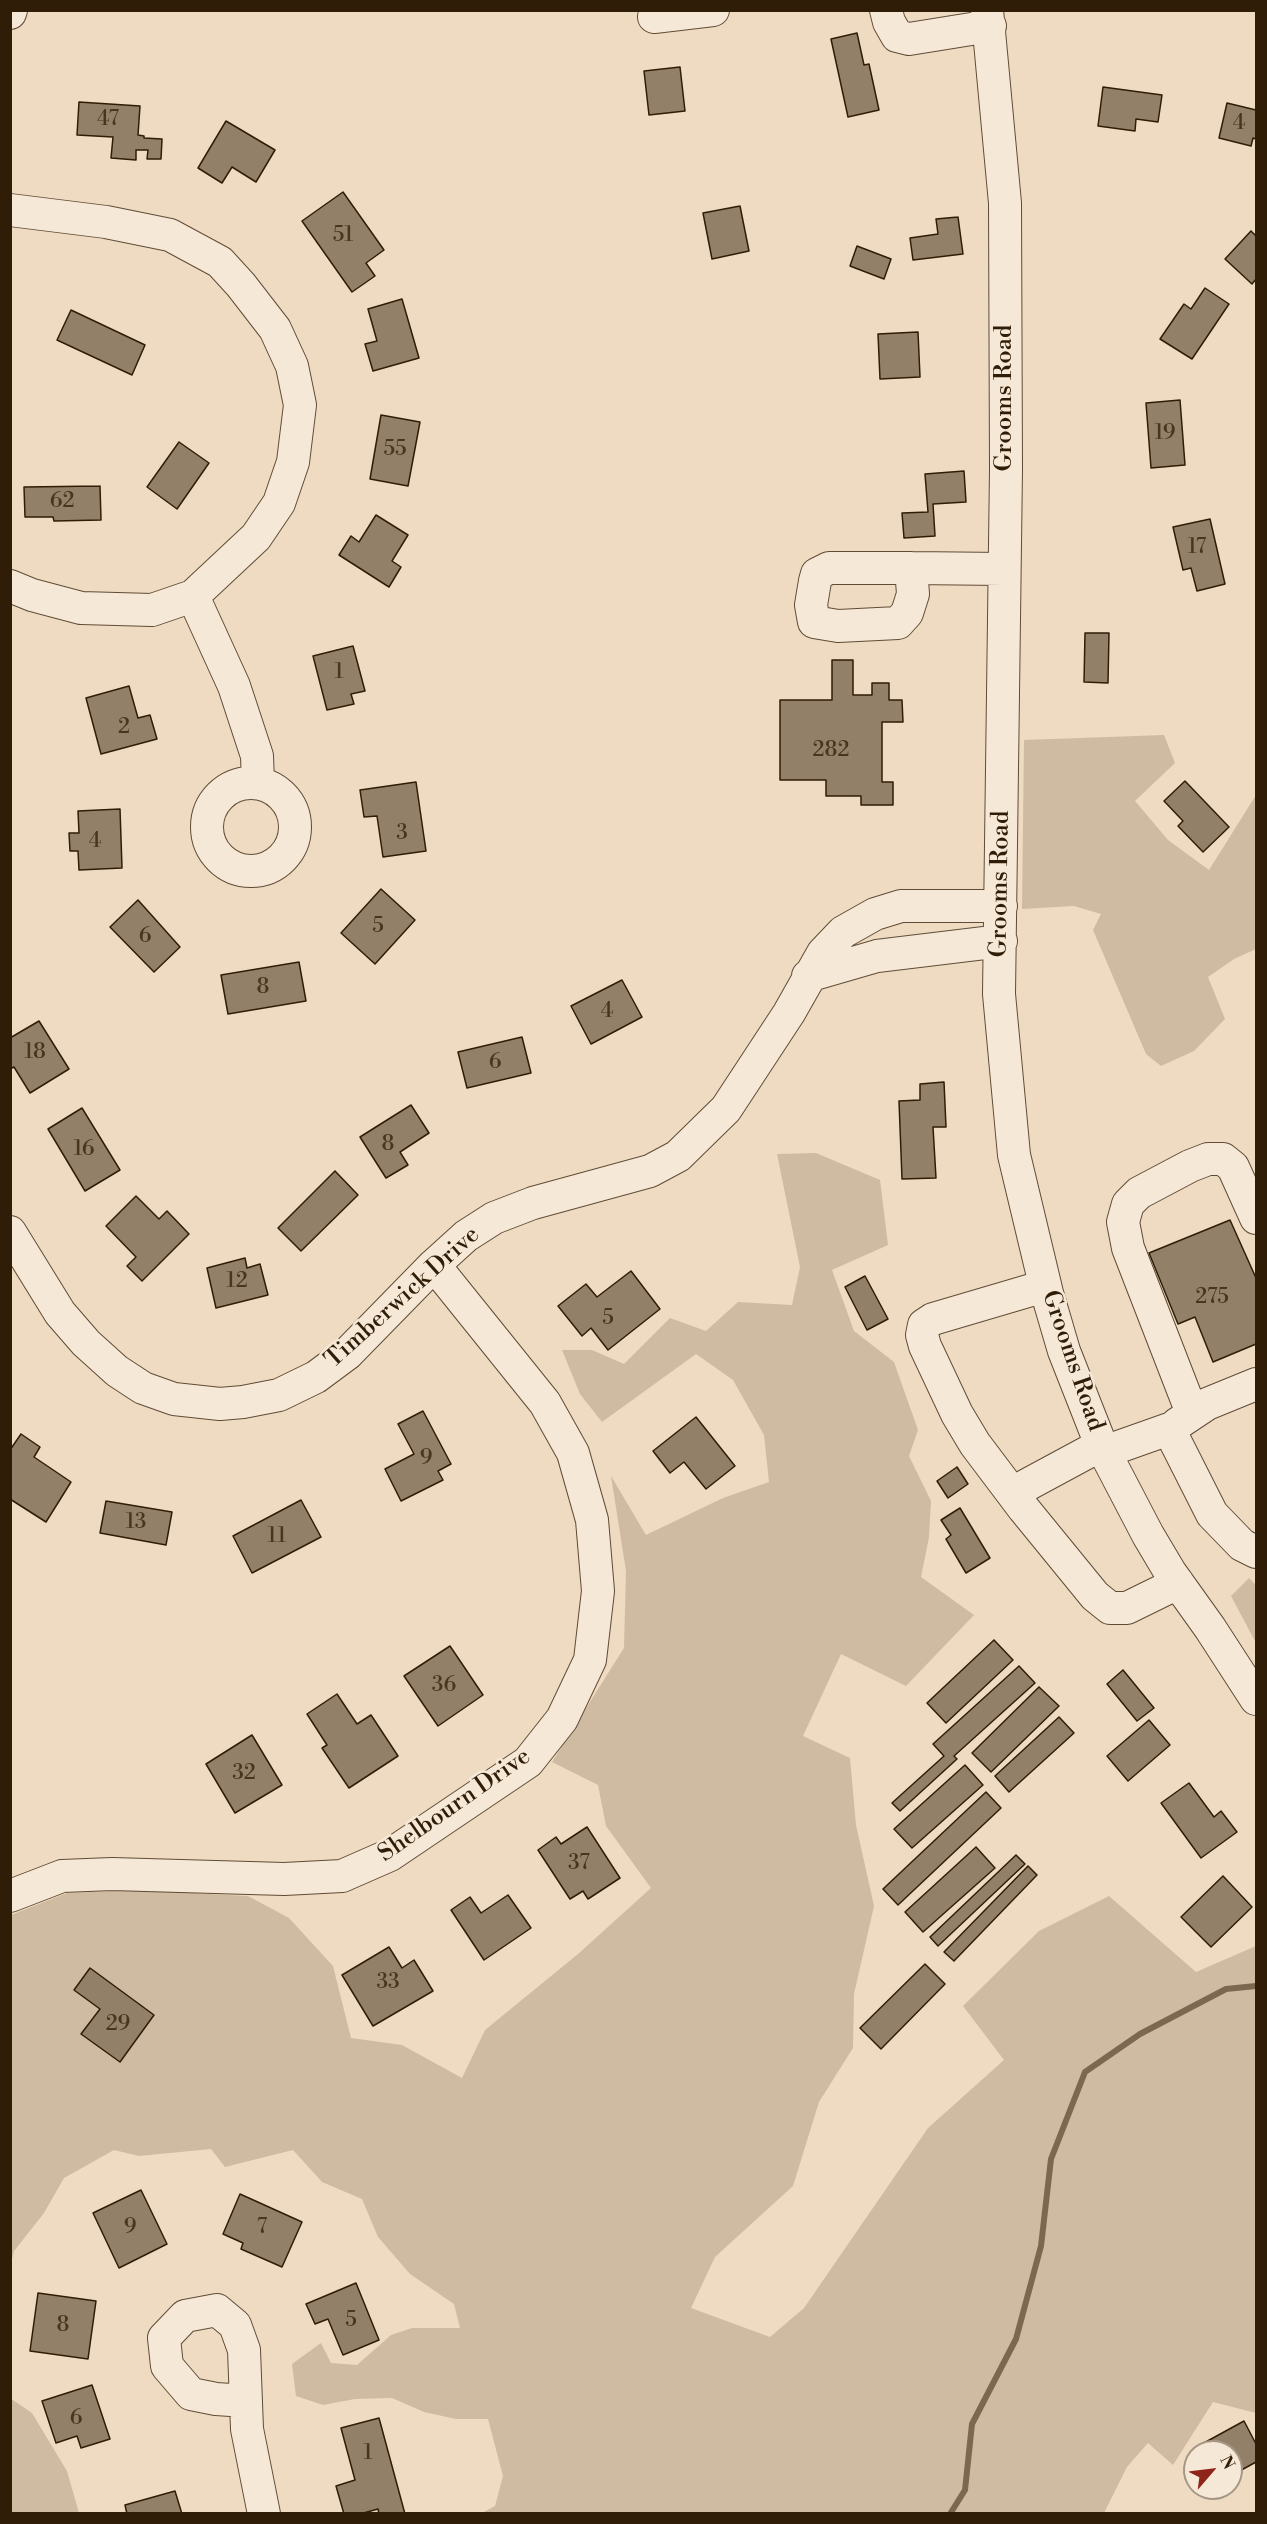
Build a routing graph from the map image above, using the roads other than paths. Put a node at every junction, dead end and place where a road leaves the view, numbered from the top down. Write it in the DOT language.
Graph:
graph roads {
  1 [pos="713,10"];
  2 [pos="886,10"];
  3 [pos="654,18"];
  4 [pos="988,18"];
  5 [pos="10,210"];
  6 [pos="911,568"];
  7 [pos="1005,570"];
  8 [pos="10,586"];
  9 [pos="193,596"];
  10 [pos="258,783"];
  11 [pos="1001,906"];
  12 [pos="1001,941"];
  13 [pos="808,975"];
  14 [pos="1257,1218"];
  15 [pos="10,1232"];
  16 [pos="434,1265"];
  17 [pos="1045,1286"];
  18 [pos="1257,1384"];
  19 [pos="1181,1421"];
  20 [pos="1103,1449"];
  21 [pos="1012,1493"];
  22 [pos="1257,1552"];
  23 [pos="1178,1583"];
  24 [pos="1257,1699"];
  25 [pos="10,1896"];
  26 [pos="246,2401"];
  27 [pos="264,2514"];
  1 -- 3 [label="street"];
  2 -- 4 [label="street"];
  4 -- 7 [label="street, Grooms Road"];
  5 -- 9 [label="street"];
  6 -- 7 [label="street"];
  7 -- 11 [label="street, Grooms Road"];
  8 -- 9 [label="street"];
  9 -- 10 [label="street"];
  11 -- 12 [label="street, Grooms Road"];
  11 -- 13 [label="street, Timberwick Drive"];
  12 -- 13 [label="street"];
  12 -- 17 [label="street, Grooms Road"];
  13 -- 16 [label="street, Timberwick Drive"];
  14 -- 19 [label="street"];
  15 -- 16 [label="street, Timberwick Drive"];
  16 -- 25 [label="street, Shelbourn Drive"];
  17 -- 20 [label="street, Grooms Road"];
  17 -- 21 [label="street"];
  18 -- 19 [label="street"];
  19 -- 20 [label="street"];
  19 -- 22 [label="street"];
  20 -- 21 [label="street"];
  20 -- 23 [label="street, Grooms Road"];
  21 -- 23 [label="street"];
  23 -- 24 [label="street, Grooms Road"];
  26 -- 27 [label="street"];
}
